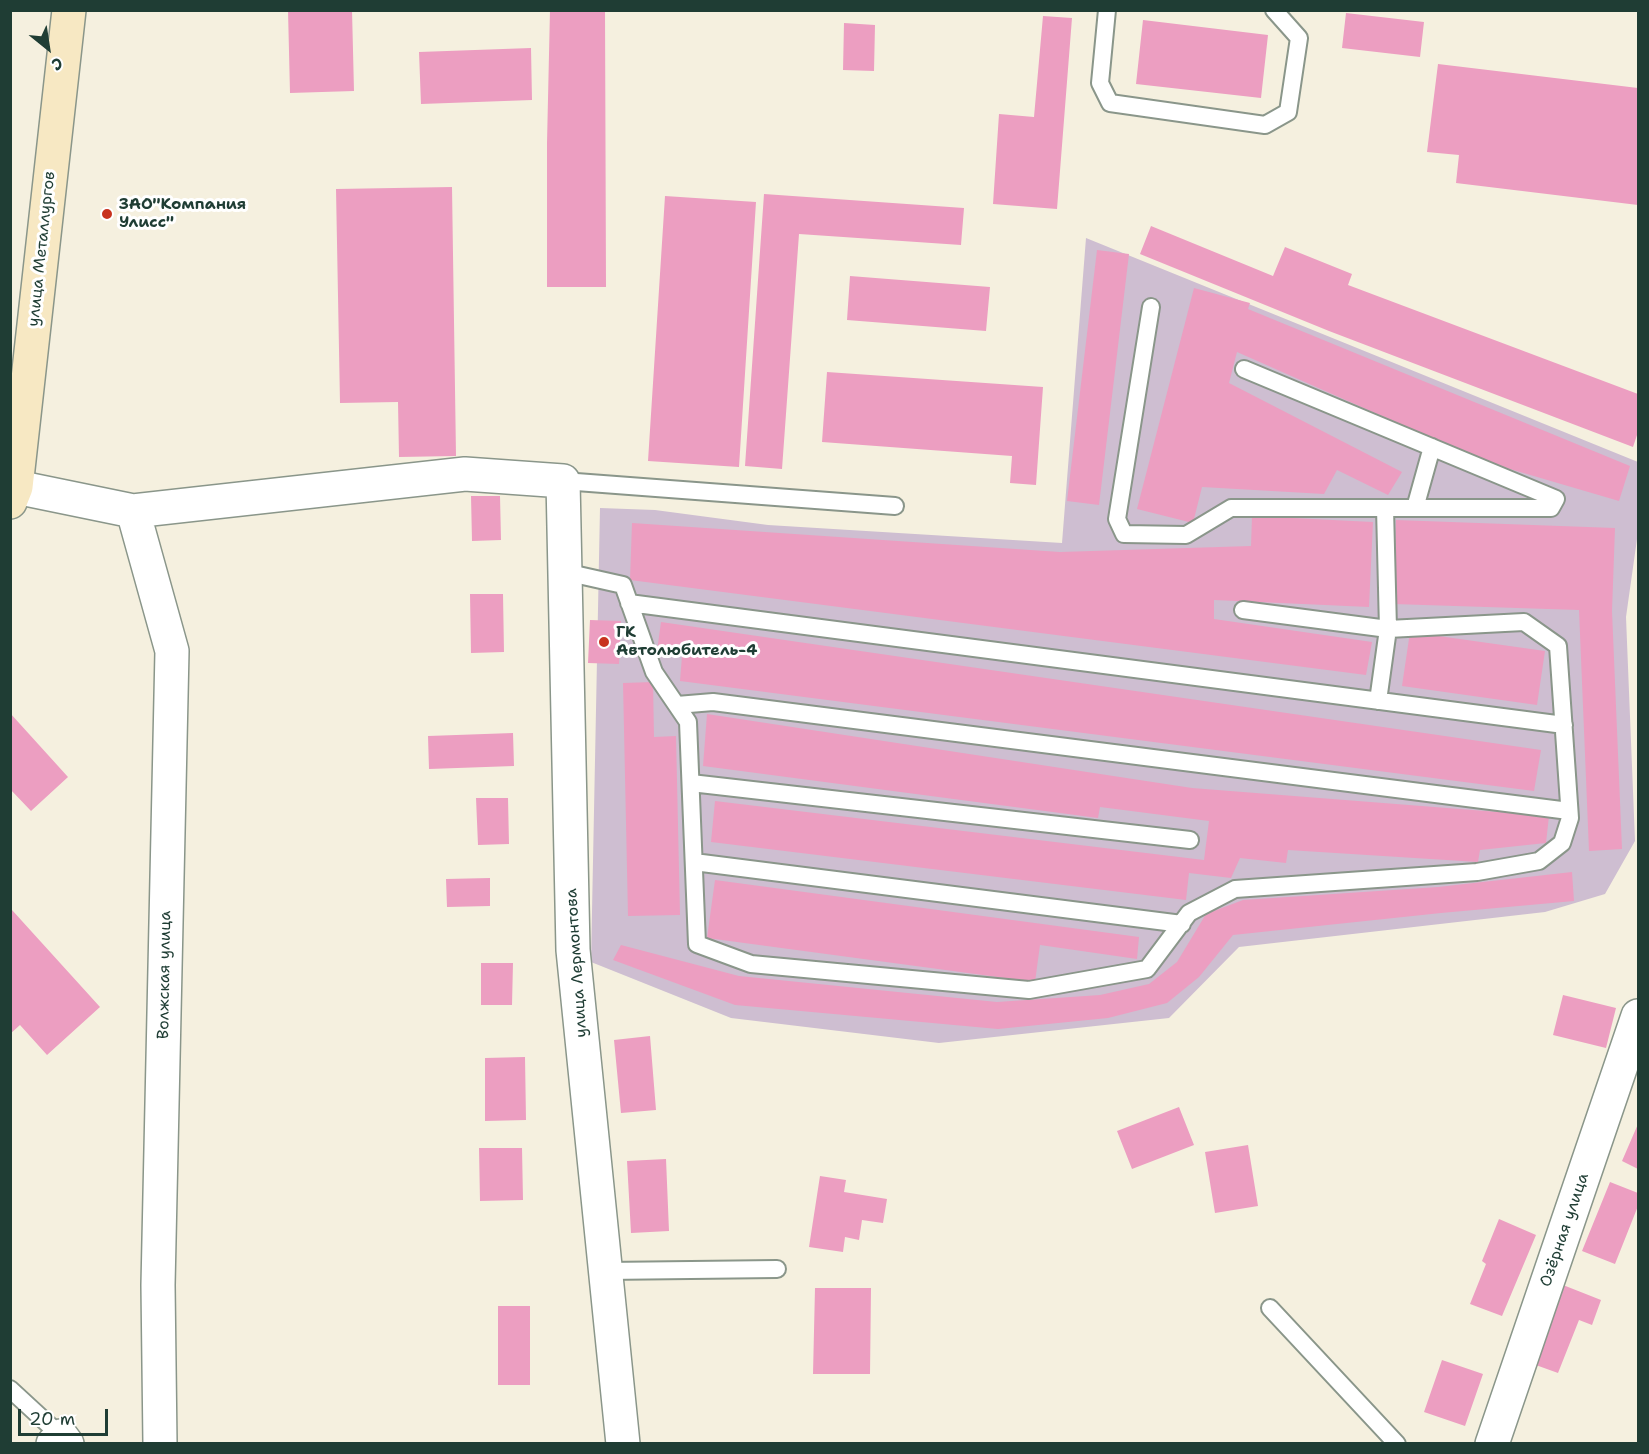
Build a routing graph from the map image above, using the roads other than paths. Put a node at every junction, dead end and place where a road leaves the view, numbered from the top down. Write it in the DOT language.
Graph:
graph roads {
  1 [pos="69,10"];
  2 [pos="1107,10"];
  3 [pos="1274,10"];
  4 [pos="1150,307"];
  5 [pos="1244,369"];
  6 [pos="1432,447"];
  7 [pos="563,481"];
  8 [pos="13,494"];
  9 [pos="895,506"];
  10 [pos="1385,508"];
  11 [pos="1415,508"];
  12 [pos="134,511"];
  13 [pos="565,572"];
  14 [pos="629,603"];
  15 [pos="1243,610"];
  16 [pos="1388,629"];
  17 [pos="1378,701"];
  18 [pos="677,705"];
  19 [pos="1564,725"];
  20 [pos="691,783"];
  21 [pos="1569,811"];
  22 [pos="1190,840"];
  23 [pos="694,862"];
  24 [pos="1182,924"];
  25 [pos="1638,1016"];
  26 [pos="777,1269"];
  27 [pos="605,1271"];
  28 [pos="1270,1308"];
  29 [pos="10,1389"];
  30 [pos="60,1441"];
  31 [pos="160,1443"];
  32 [pos="623,1443"];
  33 [pos="1397,1443"];
  34 [pos="1491,1443"];
  1 -- 8 [label="main road, улица Металлургов"];
  2 -- 3 [label="lane"];
  4 -- 10 [label="lane"];
  5 -- 6 [label="lane"];
  6 -- 11 [label="lane"];
  6 -- 11 [label="lane"];
  7 -- 9 [label="lane"];
  7 -- 12 [label="street"];
  7 -- 13 [label="street, улица Лермонтова"];
  8 -- 12 [label="street"];
  10 -- 11 [label="lane"];
  10 -- 16 [label="lane"];
  12 -- 31 [label="street, Волжская улица"];
  13 -- 14 [label="lane"];
  13 -- 27 [label="street, улица Лермонтова"];
  14 -- 17 [label="lane"];
  14 -- 18 [label="lane"];
  15 -- 16 [label="lane"];
  16 -- 17 [label="lane"];
  16 -- 19 [label="lane"];
  17 -- 19 [label="lane"];
  18 -- 20 [label="lane"];
  18 -- 21 [label="lane"];
  19 -- 21 [label="lane"];
  20 -- 22 [label="lane"];
  20 -- 23 [label="lane"];
  21 -- 24 [label="lane"];
  23 -- 24 [label="lane"];
  23 -- 24 [label="lane"];
  25 -- 34 [label="street, Озёрная улица"];
  26 -- 27 [label="lane"];
  27 -- 32 [label="street, улица Лермонтова"];
  28 -- 33 [label="lane"];
  29 -- 30 [label="lane"];
}
